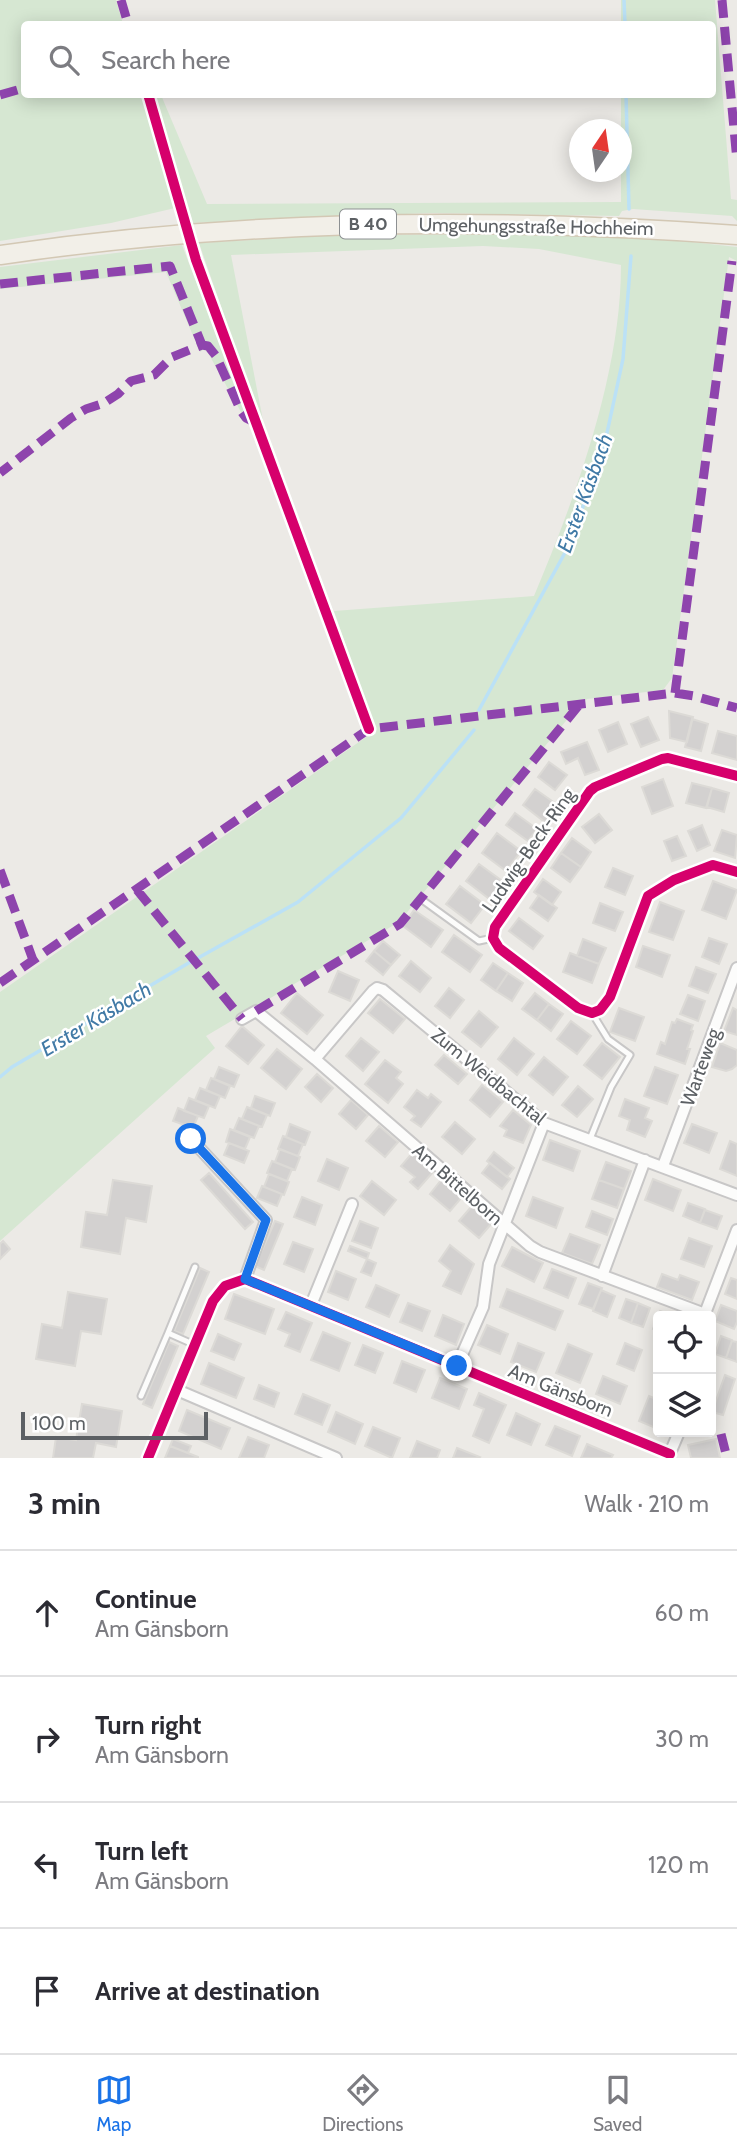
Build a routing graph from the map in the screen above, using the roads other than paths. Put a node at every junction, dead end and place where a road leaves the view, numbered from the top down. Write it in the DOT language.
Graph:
graph roads {
  1 [pos="737,235"];
  2 [pos="0,255"];
  3 [pos="737,776"];
  4 [pos="737,872"];
  5 [pos="421,899"];
  6 [pos="493,938"];
  7 [pos="737,968"];
  8 [pos="732,995"];
  9 [pos="592,1013"];
  10 [pos="242,1019"];
  11 [pos="315,1059"];
  12 [pos="544,1123"];
  13 [pos="191,1139"];
  14 [pos="590,1139"];
  15 [pos="645,1160"];
  16 [pos="663,1166"];
  17 [pos="737,1195"];
  18 [pos="352,1204"];
  19 [pos="504,1225"];
  20 [pos="737,1230"];
  21 [pos="195,1267"];
  22 [pos="602,1276"];
  23 [pos="245,1279"];
  24 [pos="311,1304"];
  25 [pos="694,1311"];
  26 [pos="706,1311"];
  27 [pos="168,1333"];
  28 [pos="193,1348"];
  29 [pos="457,1366"];
  30 [pos="177,1390"];
  31 [pos="141,1396"];
  32 [pos="677,1437"];
  33 [pos="669,1456"];
  34 [pos="148,1458"];
  35 [pos="336,1458"];
  1 -- 2 [label="main road, Umgehungsstraße Hochheim / B 40"];
  3 -- 6 [label="street, Ludwig-Beck-Ring"];
  4 -- 9 [label="street"];
  5 -- 6 [label="lane"];
  6 -- 9 [label="street, Ludwig-Beck-Ring"];
  7 -- 8 [label="street, Warteweg"];
  8 -- 16 [label="street, Warteweg"];
  9 -- 14 [label="lane"];
  10 -- 11 [label="street, Am Bittelborn"];
  11 -- 12 [label="street, Zum Weidbachtal"];
  11 -- 19 [label="street, Am Bittelborn"];
  12 -- 14 [label="street, Zum Weidbachtal"];
  12 -- 19 [label="street"];
  13 -- 23 [label="street"];
  14 -- 15 [label="street, Zum Weidbachtal"];
  15 -- 16 [label="street, Zum Weidbachtal"];
  15 -- 22 [label="street"];
  16 -- 17 [label="street, Zum Weidbachtal"];
  18 -- 24 [label="street"];
  19 -- 22 [label="street, Am Bittelborn"];
  19 -- 29 [label="street"];
  20 -- 26 [label="street"];
  21 -- 27 [label="lane"];
  22 -- 25 [label="street, Am Bittelborn"];
  23 -- 24 [label="street, Am Gänsborn"];
  23 -- 28 [label="street"];
  24 -- 29 [label="street, Am Gänsborn"];
  27 -- 28 [label="lane"];
  27 -- 31 [label="lane"];
  28 -- 30 [label="street"];
  29 -- 33 [label="street, Am Gänsborn"];
  30 -- 34 [label="street"];
  30 -- 35 [label="street"];
  32 -- 33 [label="street"];
}
